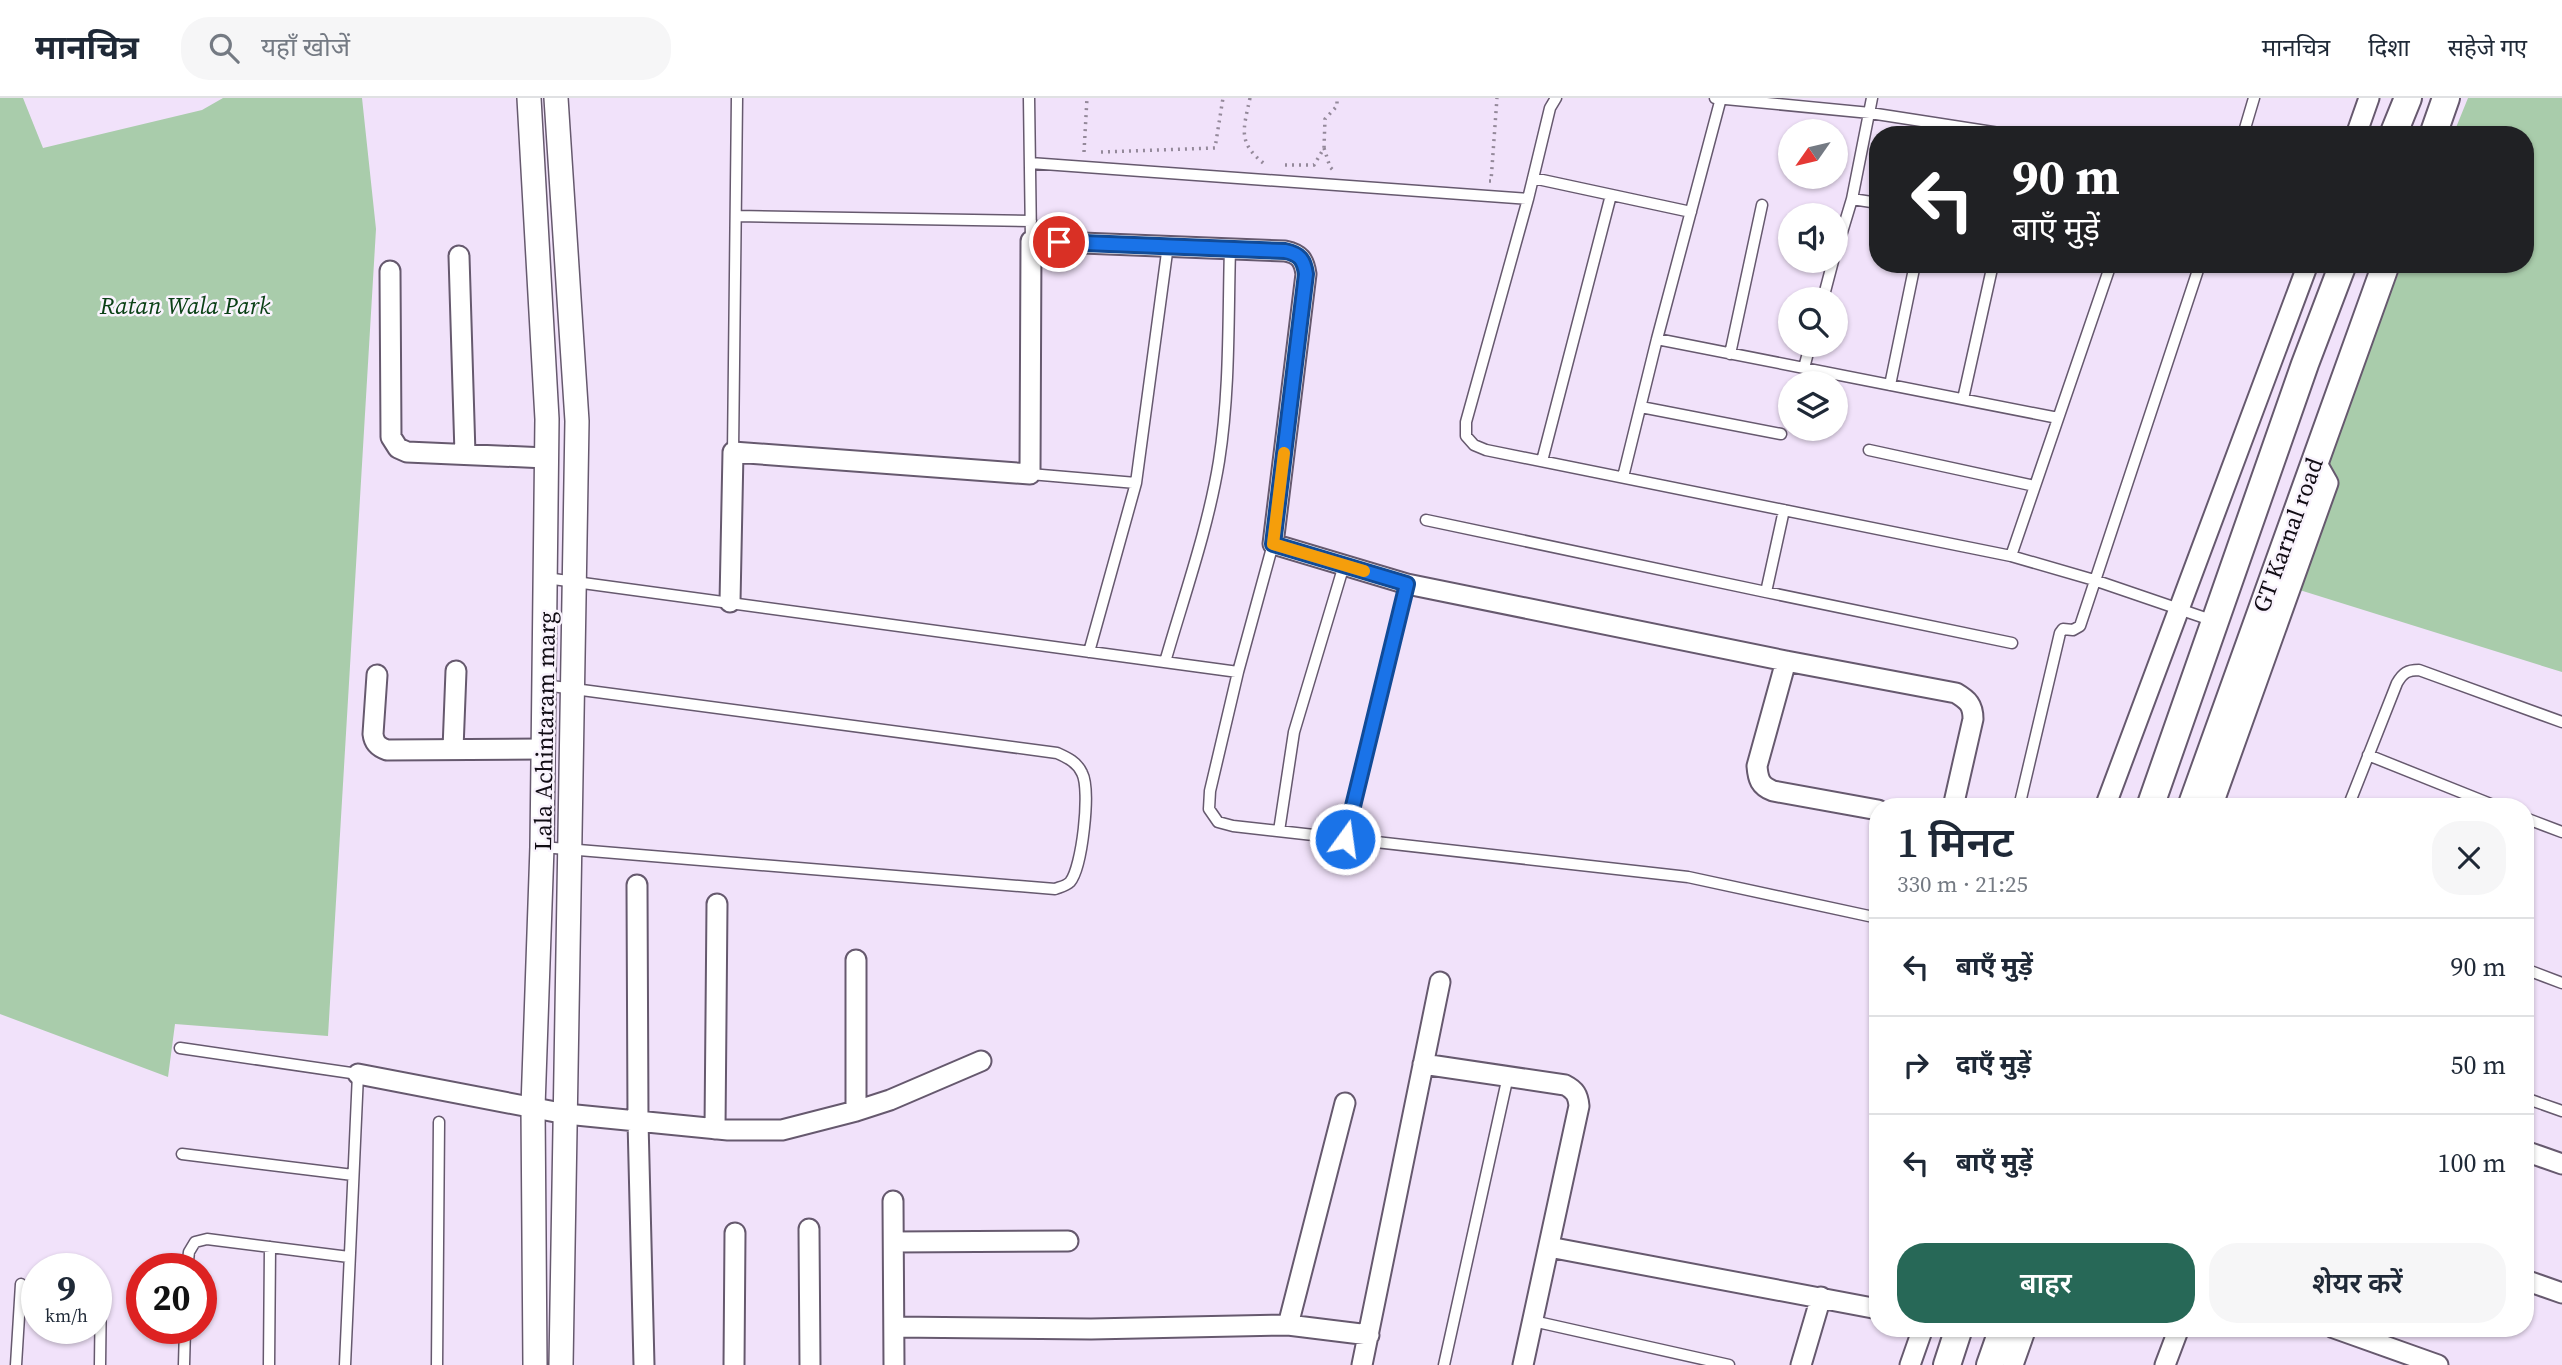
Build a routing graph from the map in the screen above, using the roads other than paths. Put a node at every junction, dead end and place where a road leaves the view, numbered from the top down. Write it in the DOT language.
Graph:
graph roads {
  1 [pos="529,98"];
  2 [pos="556,98"];
  3 [pos="737,98"];
  4 [pos="1029,98"];
  5 [pos="1556,98"];
  6 [pos="1714,98"];
  7 [pos="1872,98"];
  8 [pos="2254,98"];
  9 [pos="2369,98"];
  10 [pos="2408,98"];
  11 [pos="2446,98"];
  12 [pos="1721,99"];
  13 [pos="1870,113"];
  14 [pos="1954,126"];
  15 [pos="2246,126"];
  16 [pos="2359,126"];
  17 [pos="2397,126"];
  18 [pos="2436,126"];
  19 [pos="1030,163"];
  20 [pos="1533,178"];
  21 [pos="1612,195"];
  22 [pos="1528,199"];
  23 [pos="1852,199"];
  24 [pos="1869,202"];
  25 [pos="1762,205"];
  26 [pos="1691,212"];
  27 [pos="1848,212"];
  28 [pos="736,216"];
  29 [pos="1031,231"];
  30 [pos="1168,245"];
  31 [pos="1230,248"];
  32 [pos="459,256"];
  33 [pos="390,271"];
  34 [pos="1912,273"];
  35 [pos="1991,273"];
  36 [pos="2108,273"];
  37 [pos="2197,273"];
  38 [pos="2305,273"];
  39 [pos="2340,273"];
  40 [pos="2383,273"];
  41 [pos="1657,339"];
  42 [pos="1730,354"];
  43 [pos="1807,357"];
  44 [pos="1804,368"];
  45 [pos="1890,385"];
  46 [pos="1963,399"];
  47 [pos="1641,407"];
  48 [pos="2058,418"];
  49 [pos="1778,432"];
  50 [pos="1868,450"];
  51 [pos="733,452"];
  52 [pos="465,454"];
  53 [pos="546,458"];
  54 [pos="2315,460"];
  55 [pos="1542,461"];
  56 [pos="1030,474"];
  57 [pos="1623,477"];
  58 [pos="1136,483"];
  59 [pos="2035,486"];
  60 [pos="2255,506"];
  61 [pos="1784,510"];
  62 [pos="1426,520"];
  63 [pos="2293,522"];
  64 [pos="1273,544"];
  65 [pos="2011,556"];
  66 [pos="1344,565"];
  67 [pos="545,578"];
  68 [pos="2094,580"];
  69 [pos="573,581"];
  70 [pos="1407,584"];
  71 [pos="1766,592"];
  72 [pos="730,602"];
  73 [pos="2178,609"];
  74 [pos="2215,621"];
  75 [pos="2012,643"];
  76 [pos="1089,652"];
  77 [pos="1786,661"];
  78 [pos="1165,662"];
  79 [pos="456,671"];
  80 [pos="1238,672"];
  81 [pos="377,675"];
  82 [pos="544,684"];
  83 [pos="572,688"];
  84 [pos="2562,722"];
  85 [pos="453,749"];
  86 [pos="543,749"];
  87 [pos="2368,755"];
  88 [pos="1955,798"];
  89 [pos="2021,798"];
  90 [pos="2108,798"];
  91 [pos="2153,798"];
  92 [pos="2194,798"];
  93 [pos="2216,798"];
  94 [pos="2351,798"];
  95 [pos="2476,798"];
  96 [pos="1869,808"];
  97 [pos="2534,821"];
  98 [pos="1279,831"];
  99 [pos="2562,832"];
  100 [pos="1345,839"];
  101 [pos="542,846"];
  102 [pos="569,848"];
  103 [pos="637,885"];
  104 [pos="717,904"];
  105 [pos="1869,916"];
  106 [pos="856,960"];
  107 [pos="2534,972"];
  108 [pos="1440,982"];
  109 [pos="2562,983"];
  110 [pos="180,1048"];
  111 [pos="981,1061"];
  112 [pos="1423,1064"];
  113 [pos="358,1074"];
  114 [pos="1508,1076"];
  115 [pos="2534,1101"];
  116 [pos="1345,1104"];
  117 [pos="533,1107"];
  118 [pos="856,1111"];
  119 [pos="2562,1111"];
  120 [pos="566,1114"];
  121 [pos="638,1121"];
  122 [pos="439,1122"];
  123 [pos="715,1129"];
  124 [pos="182,1154"];
  125 [pos="2534,1154"];
  126 [pos="2562,1164"];
  127 [pos="353,1175"];
  128 [pos="893,1201"];
  129 [pos="809,1229"];
  130 [pos="735,1233"];
  131 [pos="1068,1241"];
  132 [pos="894,1242"];
  133 [pos="270,1247"];
  134 [pos="1549,1247"];
  135 [pos="189,1253"];
  136 [pos="349,1257"];
  137 [pos="2534,1283"];
  138 [pos="20,1284"];
  139 [pos="2562,1293"];
  140 [pos="1821,1297"];
  141 [pos="1869,1307"];
  142 [pos="1533,1321"];
  143 [pos="1288,1325"];
  144 [pos="894,1327"];
  145 [pos="1369,1335"];
  146 [pos="1920,1337"];
  147 [pos="1956,1337"];
  148 [pos="2000,1337"];
  149 [pos="2023,1337"];
  150 [pos="2176,1337"];
  151 [pos="2359,1337"];
  152 [pos="100,1344"];
  153 [pos="185,1344"];
  154 [pos="16,1365"];
  155 [pos="100,1365"];
  156 [pos="184,1365"];
  157 [pos="269,1365"];
  158 [pos="345,1365"];
  159 [pos="437,1365"];
  160 [pos="534,1365"];
  161 [pos="561,1365"];
  162 [pos="644,1365"];
  163 [pos="734,1365"];
  164 [pos="810,1365"];
  165 [pos="894,1365"];
  166 [pos="1362,1365"];
  167 [pos="1444,1365"];
  168 [pos="1523,1365"];
  169 [pos="1729,1365"];
  170 [pos="1801,1365"];
  171 [pos="1910,1365"];
  172 [pos="1947,1365"];
  173 [pos="1990,1365"];
  174 [pos="2013,1365"];
  175 [pos="2165,1365"];
  176 [pos="2438,1365"];
  1 -- 53 [label="street, Lala Achintaram marg"];
  2 -- 69 [label="street, Lala Achintaram marg"];
  3 -- 28 [label="lane"];
  4 -- 19 [label="lane"];
  5 -- 20 [label="lane"];
  6 -- 12 [label="lane"];
  7 -- 13 [label="lane"];
  8 -- 15 [label="lane"];
  9 -- 16 [label="street"];
  10 -- 17 [label="main road"];
  11 -- 18 [label="main road"];
  12 -- 13 [label="lane"];
  12 -- 26 [label="lane"];
  13 -- 14 [label="lane"];
  13 -- 23 [label="lane"];
  19 -- 22 [label="lane"];
  19 -- 29 [label="lane"];
  20 -- 21 [label="lane"];
  20 -- 22 [label="lane"];
  21 -- 26 [label="lane"];
  21 -- 55 [label="lane"];
  22 -- 55 [label="lane"];
  23 -- 24 [label="lane"];
  23 -- 27 [label="lane"];
  25 -- 42 [label="lane"];
  26 -- 41 [label="lane"];
  28 -- 29 [label="lane"];
  28 -- 51 [label="lane"];
  29 -- 30 [label="street"];
  29 -- 56 [label="street"];
  30 -- 31 [label="street"];
  30 -- 58 [label="lane"];
  31 -- 64 [label="street"];
  31 -- 78 [label="lane"];
  32 -- 52 [label="street"];
  33 -- 52 [label="street"];
  34 -- 45 [label="lane"];
  35 -- 46 [label="lane"];
  36 -- 48 [label="lane"];
  37 -- 68 [label="lane"];
  38 -- 73 [label="street"];
  39 -- 60 [label="main road, GT Karnal road"];
  40 -- 54 [label="main road, GT Karnal road"];
  41 -- 42 [label="lane"];
  41 -- 47 [label="lane"];
  42 -- 44 [label="lane"];
  43 -- 44 [label="lane"];
  44 -- 45 [label="lane"];
  45 -- 46 [label="lane"];
  46 -- 48 [label="lane"];
  47 -- 49 [label="lane"];
  47 -- 57 [label="lane"];
  48 -- 59 [label="lane"];
  50 -- 59 [label="lane"];
  51 -- 56 [label="street"];
  51 -- 72 [label="street"];
  52 -- 53 [label="street"];
  53 -- 67 [label="street, Lala Achintaram marg"];
  54 -- 63 [label="main road, GT Karnal road"];
  54 -- 93 [label="street"];
  55 -- 57 [label="lane"];
  56 -- 58 [label="lane"];
  57 -- 61 [label="lane"];
  58 -- 76 [label="lane"];
  59 -- 65 [label="lane"];
  60 -- 63 [label="main road"];
  60 -- 74 [label="main road, GT Karnal road"];
  61 -- 65 [label="lane"];
  61 -- 71 [label="lane"];
  62 -- 71 [label="lane"];
  63 -- 92 [label="main road, GT Karnal road"];
  64 -- 66 [label="street"];
  64 -- 80 [label="lane"];
  65 -- 68 [label="lane"];
  66 -- 70 [label="street"];
  66 -- 98 [label="lane"];
  67 -- 69 [label="lane"];
  67 -- 82 [label="street, Lala Achintaram marg"];
  68 -- 73 [label="lane"];
  68 -- 89 [label="lane"];
  69 -- 72 [label="lane"];
  69 -- 83 [label="street, Lala Achintaram marg"];
  70 -- 77 [label="street"];
  70 -- 100 [label="lane"];
  71 -- 75 [label="lane"];
  72 -- 76 [label="lane"];
  73 -- 74 [label="lane"];
  73 -- 90 [label="street"];
  74 -- 91 [label="main road, GT Karnal road"];
  76 -- 78 [label="lane"];
  77 -- 88 [label="street"];
  77 -- 96 [label="street"];
  78 -- 80 [label="lane"];
  79 -- 85 [label="street"];
  80 -- 98 [label="lane"];
  81 -- 85 [label="street"];
  82 -- 83 [label="lane"];
  82 -- 86 [label="street, Lala Achintaram marg"];
  83 -- 102 [label="street, Lala Achintaram marg"];
  83 -- 102 [label="lane"];
  84 -- 87 [label="lane"];
  85 -- 86 [label="street"];
  86 -- 101 [label="street, Lala Achintaram marg"];
  87 -- 94 [label="lane"];
  87 -- 95 [label="lane"];
  97 -- 99 [label="lane"];
  98 -- 100 [label="lane"];
  100 -- 105 [label="lane"];
  101 -- 102 [label="lane"];
  101 -- 117 [label="street, Lala Achintaram marg"];
  102 -- 120 [label="street, Lala Achintaram marg"];
  103 -- 121 [label="street"];
  104 -- 123 [label="street"];
  106 -- 118 [label="street"];
  107 -- 109 [label="lane"];
  108 -- 112 [label="street"];
  110 -- 113 [label="lane"];
  111 -- 118 [label="street"];
  112 -- 114 [label="street"];
  112 -- 145 [label="street"];
  113 -- 117 [label="street"];
  113 -- 127 [label="lane"];
  114 -- 134 [label="street"];
  114 -- 167 [label="lane"];
  115 -- 119 [label="lane"];
  116 -- 143 [label="street"];
  117 -- 120 [label="street"];
  117 -- 160 [label="street, Lala Achintaram marg"];
  118 -- 123 [label="street"];
  120 -- 121 [label="street"];
  120 -- 161 [label="street, Lala Achintaram marg"];
  121 -- 123 [label="street"];
  121 -- 162 [label="street"];
  122 -- 159 [label="lane"];
  124 -- 127 [label="lane"];
  125 -- 126 [label="street"];
  127 -- 136 [label="lane"];
  128 -- 132 [label="street"];
  129 -- 164 [label="street"];
  130 -- 163 [label="street"];
  131 -- 132 [label="street"];
  132 -- 144 [label="street"];
  133 -- 135 [label="lane"];
  133 -- 136 [label="lane"];
  133 -- 157 [label="lane"];
  134 -- 140 [label="street"];
  134 -- 142 [label="street"];
  136 -- 158 [label="lane"];
  137 -- 139 [label="street"];
  138 -- 154 [label="lane"];
  140 -- 141 [label="street"];
  140 -- 170 [label="street"];
  142 -- 168 [label="street"];
  142 -- 169 [label="lane"];
  143 -- 144 [label="street"];
  143 -- 145 [label="street"];
  144 -- 165 [label="street"];
  145 -- 166 [label="street"];
  146 -- 171 [label="street"];
  147 -- 172 [label="main road"];
  148 -- 173 [label="main road"];
  149 -- 174 [label="street"];
  150 -- 175 [label="street"];
  151 -- 176 [label="street"];
  152 -- 155 [label="lane"];
  153 -- 156 [label="lane"];
}
